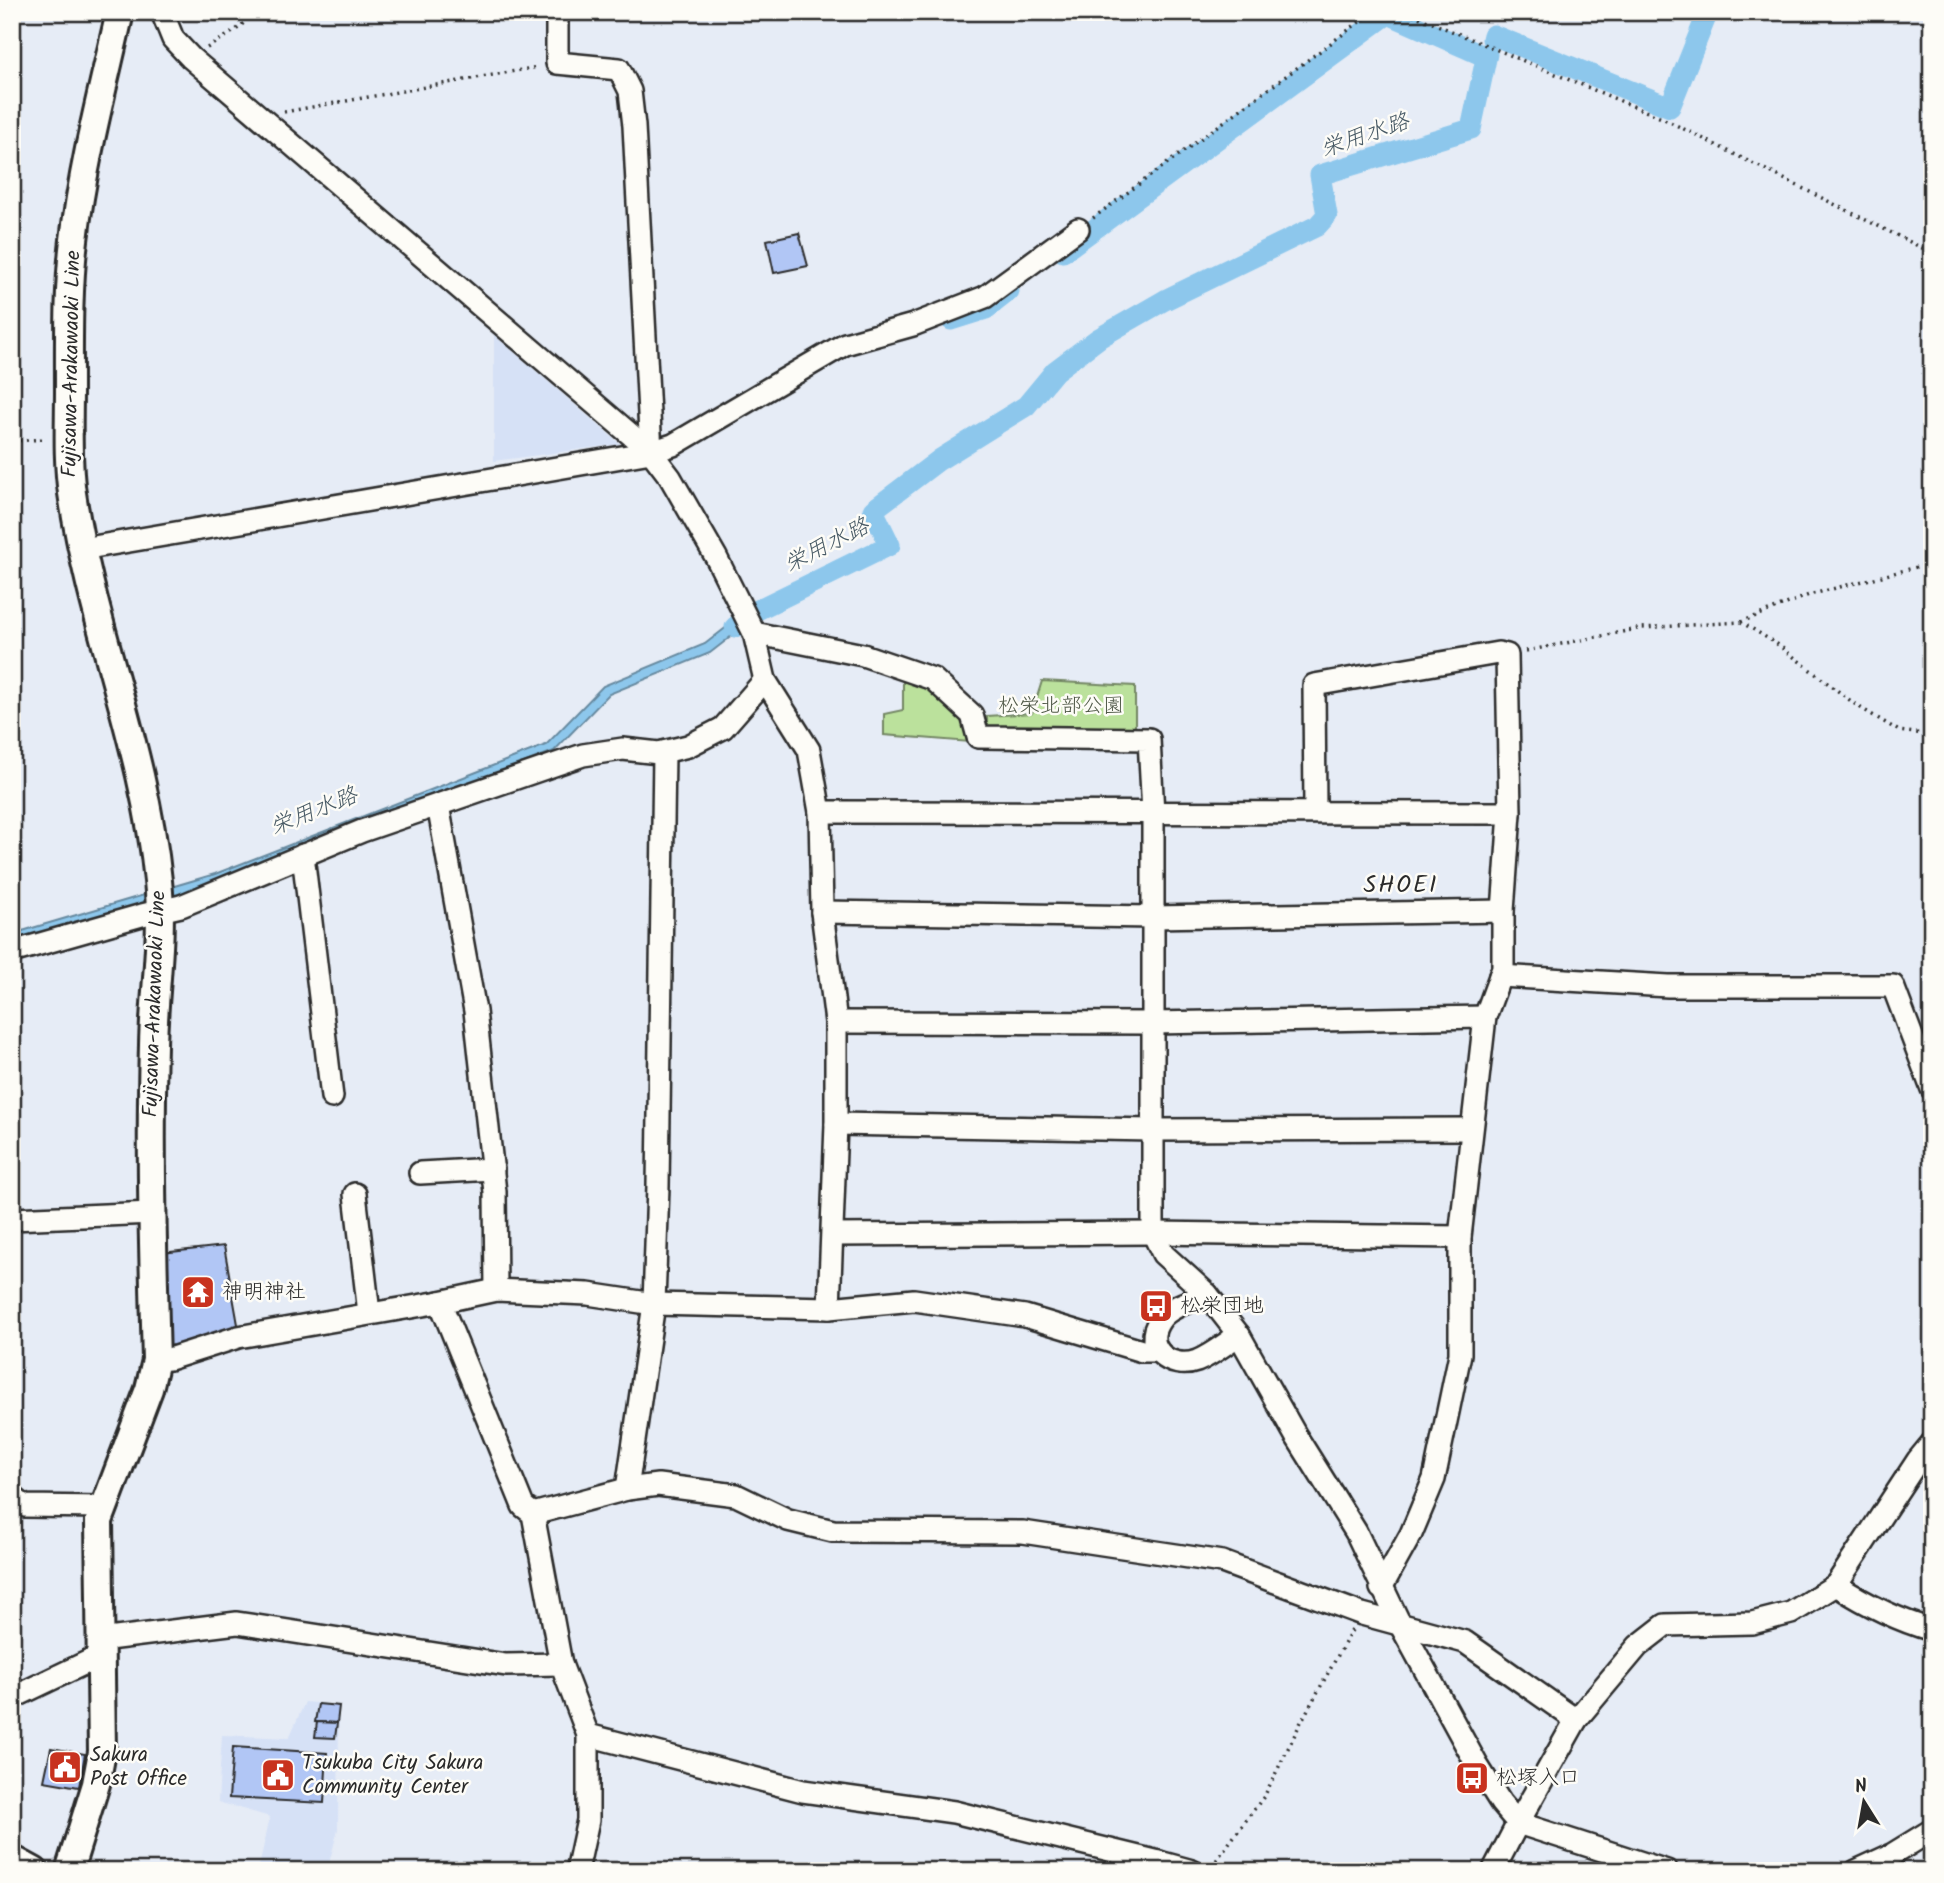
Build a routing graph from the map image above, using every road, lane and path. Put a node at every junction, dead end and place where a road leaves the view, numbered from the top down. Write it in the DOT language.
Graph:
graph roads {
  1 [pos="120,12"];
  2 [pos="162,12"];
  3 [pos="256,12"];
  4 [pos="558,12"];
  5 [pos="1373,12"];
  6 [pos="1406,12"];
  7 [pos="191,58"];
  8 [pos="557,63"];
  9 [pos="257,116"];
  10 [pos="1078,229"];
  11 [pos="1932,253"];
  12 [pos="69,437"];
  13 [pos="12,441"];
  14 [pos="651,453"];
  15 [pos="82,550"];
  16 [pos="1932,563"];
  17 [pos="1741,622"];
  18 [pos="754,634"];
  19 [pos="1507,655"];
  20 [pos="765,680"];
  21 [pos="1932,735"];
  22 [pos="664,752"];
  23 [pos="438,805"];
  24 [pos="1314,811"];
  25 [pos="820,812"];
  26 [pos="1153,813"];
  27 [pos="1510,813"];
  28 [pos="303,855"];
  29 [pos="161,911"];
  30 [pos="1503,911"];
  31 [pos="822,912"];
  32 [pos="1153,917"];
  33 [pos="12,952"];
  34 [pos="1500,976"];
  35 [pos="1485,1017"];
  36 [pos="836,1022"];
  37 [pos="1152,1023"];
  38 [pos="1932,1089"];
  39 [pos="332,1097"];
  40 [pos="836,1124"];
  41 [pos="1471,1129"];
  42 [pos="1152,1130"];
  43 [pos="493,1169"];
  44 [pos="420,1173"];
  45 [pos="356,1194"];
  46 [pos="152,1213"];
  47 [pos="12,1219"];
  48 [pos="1153,1233"];
  49 [pos="833,1235"];
  50 [pos="1460,1237"];
  51 [pos="496,1290"];
  52 [pos="1207,1294"];
  53 [pos="440,1302"];
  54 [pos="653,1304"];
  55 [pos="829,1308"];
  56 [pos="369,1313"];
  57 [pos="1239,1335"];
  58 [pos="1158,1351"];
  59 [pos="156,1360"];
  60 [pos="1932,1443"];
  61 [pos="627,1489"];
  62 [pos="12,1496"];
  63 [pos="103,1507"];
  64 [pos="533,1514"];
  65 [pos="1836,1585"];
  66 [pos="1381,1588"];
  67 [pos="1362,1614"];
  68 [pos="1401,1626"];
  69 [pos="1932,1630"];
  70 [pos="100,1648"];
  71 [pos="561,1664"];
  72 [pos="12,1698"];
  73 [pos="1576,1720"];
  74 [pos="588,1735"];
  75 [pos="1518,1823"];
  76 [pos="1932,1830"];
  77 [pos="12,1859"];
  78 [pos="1158,1866"];
  79 [pos="34,1871"];
  80 [pos="69,1871"];
  81 [pos="577,1871"];
  82 [pos="1192,1871"];
  83 [pos="1208,1871"];
  84 [pos="1493,1871"];
  85 [pos="1667,1871"];
  86 [pos="1856,1871"];
  1 -- 12 [label="main road, Fujisawa-Arakawaoki Line"];
  2 -- 7 [label="street"];
  3 -- 7 [label="path"];
  4 -- 8 [label="street"];
  5 -- 10 [label="path"];
  6 -- 11 [label="path"];
  7 -- 9 [label="street"];
  8 -- 9 [label="path"];
  8 -- 14 [label="street"];
  9 -- 14 [label="street"];
  10 -- 14 [label="street"];
  12 -- 13 [label="path"];
  12 -- 15 [label="main road, Fujisawa-Arakawaoki Line"];
  14 -- 15 [label="street"];
  14 -- 18 [label="street"];
  15 -- 29 [label="main road, Fujisawa-Arakawaoki Line"];
  16 -- 17 [label="path"];
  17 -- 19 [label="path"];
  17 -- 21 [label="path"];
  18 -- 20 [label="street"];
  18 -- 26 [label="street"];
  19 -- 24 [label="street"];
  19 -- 27 [label="street"];
  20 -- 22 [label="street"];
  20 -- 25 [label="street"];
  22 -- 23 [label="street"];
  22 -- 54 [label="street"];
  23 -- 28 [label="street"];
  23 -- 43 [label="street"];
  24 -- 26 [label="street"];
  24 -- 27 [label="street"];
  25 -- 26 [label="street"];
  25 -- 31 [label="street"];
  26 -- 32 [label="street"];
  27 -- 30 [label="street"];
  28 -- 29 [label="street"];
  28 -- 39 [label="street"];
  29 -- 33 [label="street"];
  29 -- 46 [label="main road, Fujisawa-Arakawaoki Line"];
  30 -- 32 [label="street"];
  30 -- 34 [label="street"];
  31 -- 32 [label="street"];
  31 -- 36 [label="street"];
  32 -- 37 [label="street"];
  34 -- 35 [label="street"];
  34 -- 38 [label="street"];
  35 -- 37 [label="street"];
  35 -- 41 [label="street"];
  36 -- 37 [label="street"];
  36 -- 40 [label="street"];
  37 -- 42 [label="street"];
  40 -- 42 [label="street"];
  40 -- 49 [label="street"];
  41 -- 42 [label="street"];
  41 -- 50 [label="street"];
  42 -- 48 [label="street"];
  43 -- 44 [label="street"];
  43 -- 51 [label="street"];
  45 -- 56 [label="street"];
  46 -- 47 [label="street"];
  46 -- 59 [label="main road, Fujisawa-Arakawaoki Line"];
  48 -- 49 [label="street"];
  48 -- 50 [label="street"];
  48 -- 52 [label="street"];
  49 -- 55 [label="street"];
  50 -- 66 [label="street"];
  51 -- 53 [label="street"];
  51 -- 54 [label="street"];
  52 -- 57 [label="street"];
  52 -- 58 [label="street"];
  53 -- 56 [label="street"];
  53 -- 64 [label="street"];
  54 -- 55 [label="street"];
  54 -- 61 [label="street"];
  55 -- 58 [label="street"];
  56 -- 59 [label="street"];
  57 -- 58 [label="street"];
  57 -- 66 [label="street"];
  59 -- 63 [label="main road, Fujisawa-Arakawaoki Line"];
  60 -- 65 [label="street"];
  61 -- 64 [label="street"];
  61 -- 67 [label="street"];
  62 -- 63 [label="street"];
  63 -- 70 [label="main road, Fujisawa-Arakawaoki Line"];
  64 -- 71 [label="street"];
  65 -- 69 [label="street"];
  65 -- 73 [label="street"];
  66 -- 68 [label="street"];
  67 -- 68 [label="street"];
  67 -- 83 [label="path"];
  68 -- 73 [label="street"];
  68 -- 75 [label="street"];
  70 -- 71 [label="street"];
  70 -- 72 [label="street"];
  70 -- 80 [label="main road, Fujisawa-Arakawaoki Line"];
  71 -- 74 [label="street"];
  73 -- 75 [label="street"];
  74 -- 78 [label="street"];
  74 -- 81 [label="street"];
  75 -- 84 [label="street"];
  75 -- 85 [label="street"];
  76 -- 86 [label="street"];
  77 -- 79 [label="main road"];
  78 -- 82 [label="street"];
}
